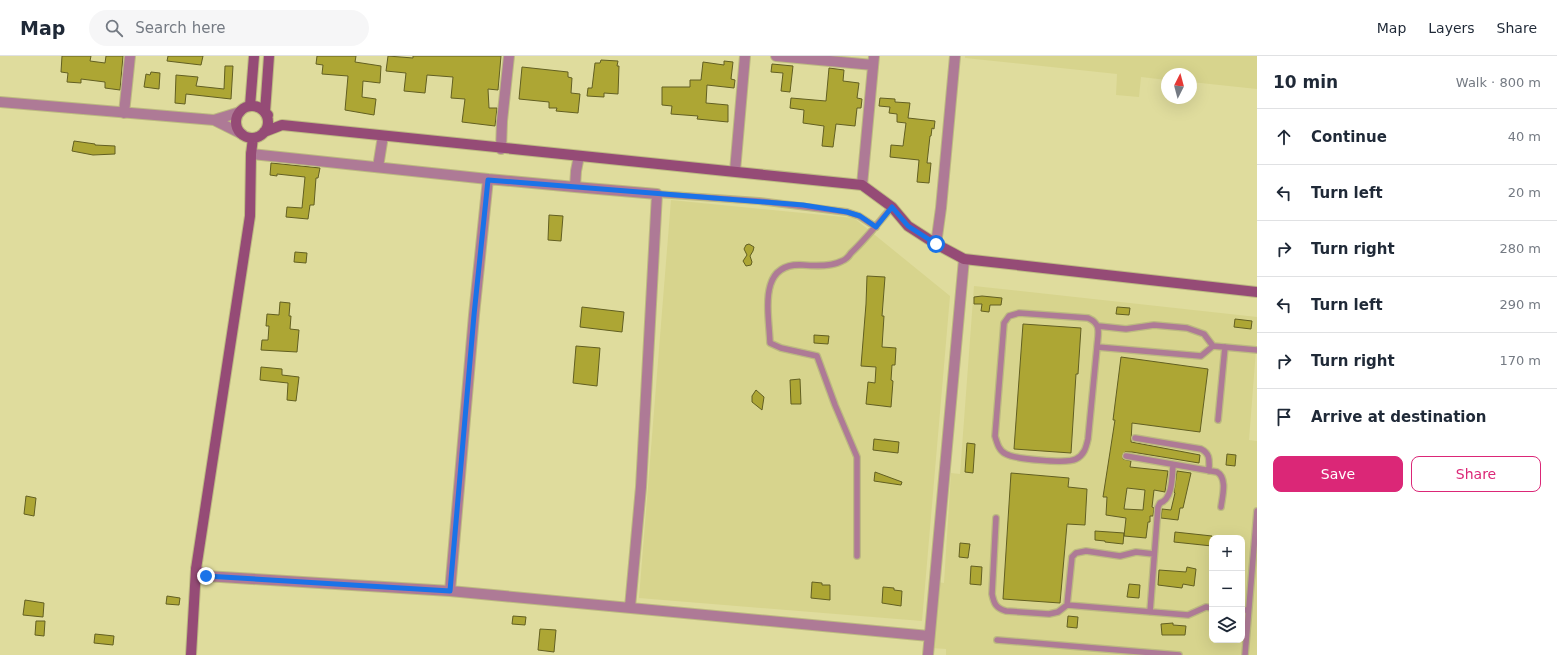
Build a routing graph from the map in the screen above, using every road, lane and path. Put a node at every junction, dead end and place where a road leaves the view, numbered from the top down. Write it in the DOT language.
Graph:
graph roads {
  1 [pos="130,56"];
  2 [pos="254,56"];
  3 [pos="269,56"];
  4 [pos="509,56"];
  5 [pos="744,56"];
  6 [pos="776,56"];
  7 [pos="955,56"];
  8 [pos="874,60"];
  9 [pos="0,102"];
  10 [pos="250,106"];
  11 [pos="240,112"];
  12 [pos="265,112"];
  13 [pos="124,113"];
  14 [pos="214,120"];
  15 [pos="282,125"];
  16 [pos="264,132"];
  17 [pos="242,134"];
  18 [pos="383,136"];
  19 [pos="253,138"];
  20 [pos="501,149"];
  21 [pos="251,154"];
  22 [pos="579,156"];
  23 [pos="379,164"];
  24 [pos="735,171"];
  25 [pos="488,180"];
  26 [pos="576,185"];
  27 [pos="862,185"];
  28 [pos="657,194"];
  29 [pos="889,210"];
  30 [pos="876,227"];
  31 [pos="936,244"];
  32 [pos="964,259"];
  33 [pos="1257,292"];
  34 [pos="1098,326"];
  35 [pos="1213,346"];
  36 [pos="1097,347"];
  37 [pos="1225,347"];
  38 [pos="1257,350"];
  39 [pos="1218,420"];
  40 [pos="1135,438"];
  41 [pos="1126,456"];
  42 [pos="1173,465"];
  43 [pos="1209,471"];
  44 [pos="1221,507"];
  45 [pos="1257,511"];
  46 [pos="996,518"];
  47 [pos="1154,554"];
  48 [pos="857,556"];
  49 [pos="196,569"];
  50 [pos="450,591"];
  51 [pos="1067,605"];
  52 [pos="630,607"];
  53 [pos="1209,608"];
  54 [pos="1248,610"];
  55 [pos="1150,612"];
  56 [pos="929,636"];
  57 [pos="996,640"];
  58 [pos="191,655"];
  59 [pos="928,655"];
  60 [pos="1179,655"];
  61 [pos="1245,655"];
  1 -- 13 [label="street"];
  2 -- 10 [label="street"];
  3 -- 12 [label="street"];
  4 -- 20 [label="street"];
  5 -- 24 [label="street"];
  6 -- 8 [label="street"];
  7 -- 31 [label="street"];
  8 -- 27 [label="street"];
  9 -- 13 [label="street"];
  10 -- 11 [label="street"];
  10 -- 12 [label="street"];
  11 -- 14 [label="street"];
  11 -- 17 [label="street"];
  12 -- 15 [label="street"];
  12 -- 16 [label="street"];
  13 -- 14 [label="street"];
  14 -- 17 [label="street"];
  15 -- 16 [label="street"];
  15 -- 18 [label="street"];
  16 -- 19 [label="street"];
  17 -- 19 [label="street"];
  18 -- 20 [label="street"];
  18 -- 23 [label="street"];
  19 -- 21 [label="street"];
  20 -- 22 [label="street"];
  21 -- 23 [label="street"];
  21 -- 49 [label="street"];
  22 -- 24 [label="street"];
  22 -- 26 [label="street"];
  23 -- 25 [label="street"];
  24 -- 27 [label="street"];
  25 -- 26 [label="street"];
  25 -- 50 [label="street"];
  26 -- 28 [label="street"];
  27 -- 29 [label="street"];
  28 -- 30 [label="lane"];
  28 -- 52 [label="street"];
  29 -- 30 [label="lane"];
  29 -- 31 [label="street"];
  30 -- 48 [label="lane"];
  31 -- 32 [label="street"];
  32 -- 33 [label="street"];
  32 -- 56 [label="street"];
  34 -- 35 [label="lane"];
  34 -- 36 [label="lane"];
  34 -- 36 [label="lane"];
  35 -- 36 [label="lane"];
  35 -- 37 [label="lane"];
  37 -- 38 [label="lane"];
  37 -- 39 [label="lane"];
  40 -- 43 [label="lane"];
  41 -- 42 [label="lane"];
  42 -- 43 [label="lane"];
  42 -- 47 [label="lane"];
  43 -- 44 [label="lane"];
  45 -- 54 [label="lane"];
  46 -- 51 [label="lane"];
  47 -- 51 [label="lane"];
  47 -- 55 [label="lane"];
  49 -- 50 [label="street"];
  49 -- 58 [label="street"];
  50 -- 52 [label="street"];
  51 -- 55 [label="lane"];
  52 -- 56 [label="street"];
  53 -- 55 [label="lane"];
  54 -- 61 [label="lane"];
  56 -- 59 [label="street"];
  57 -- 60 [label="lane"];
}
